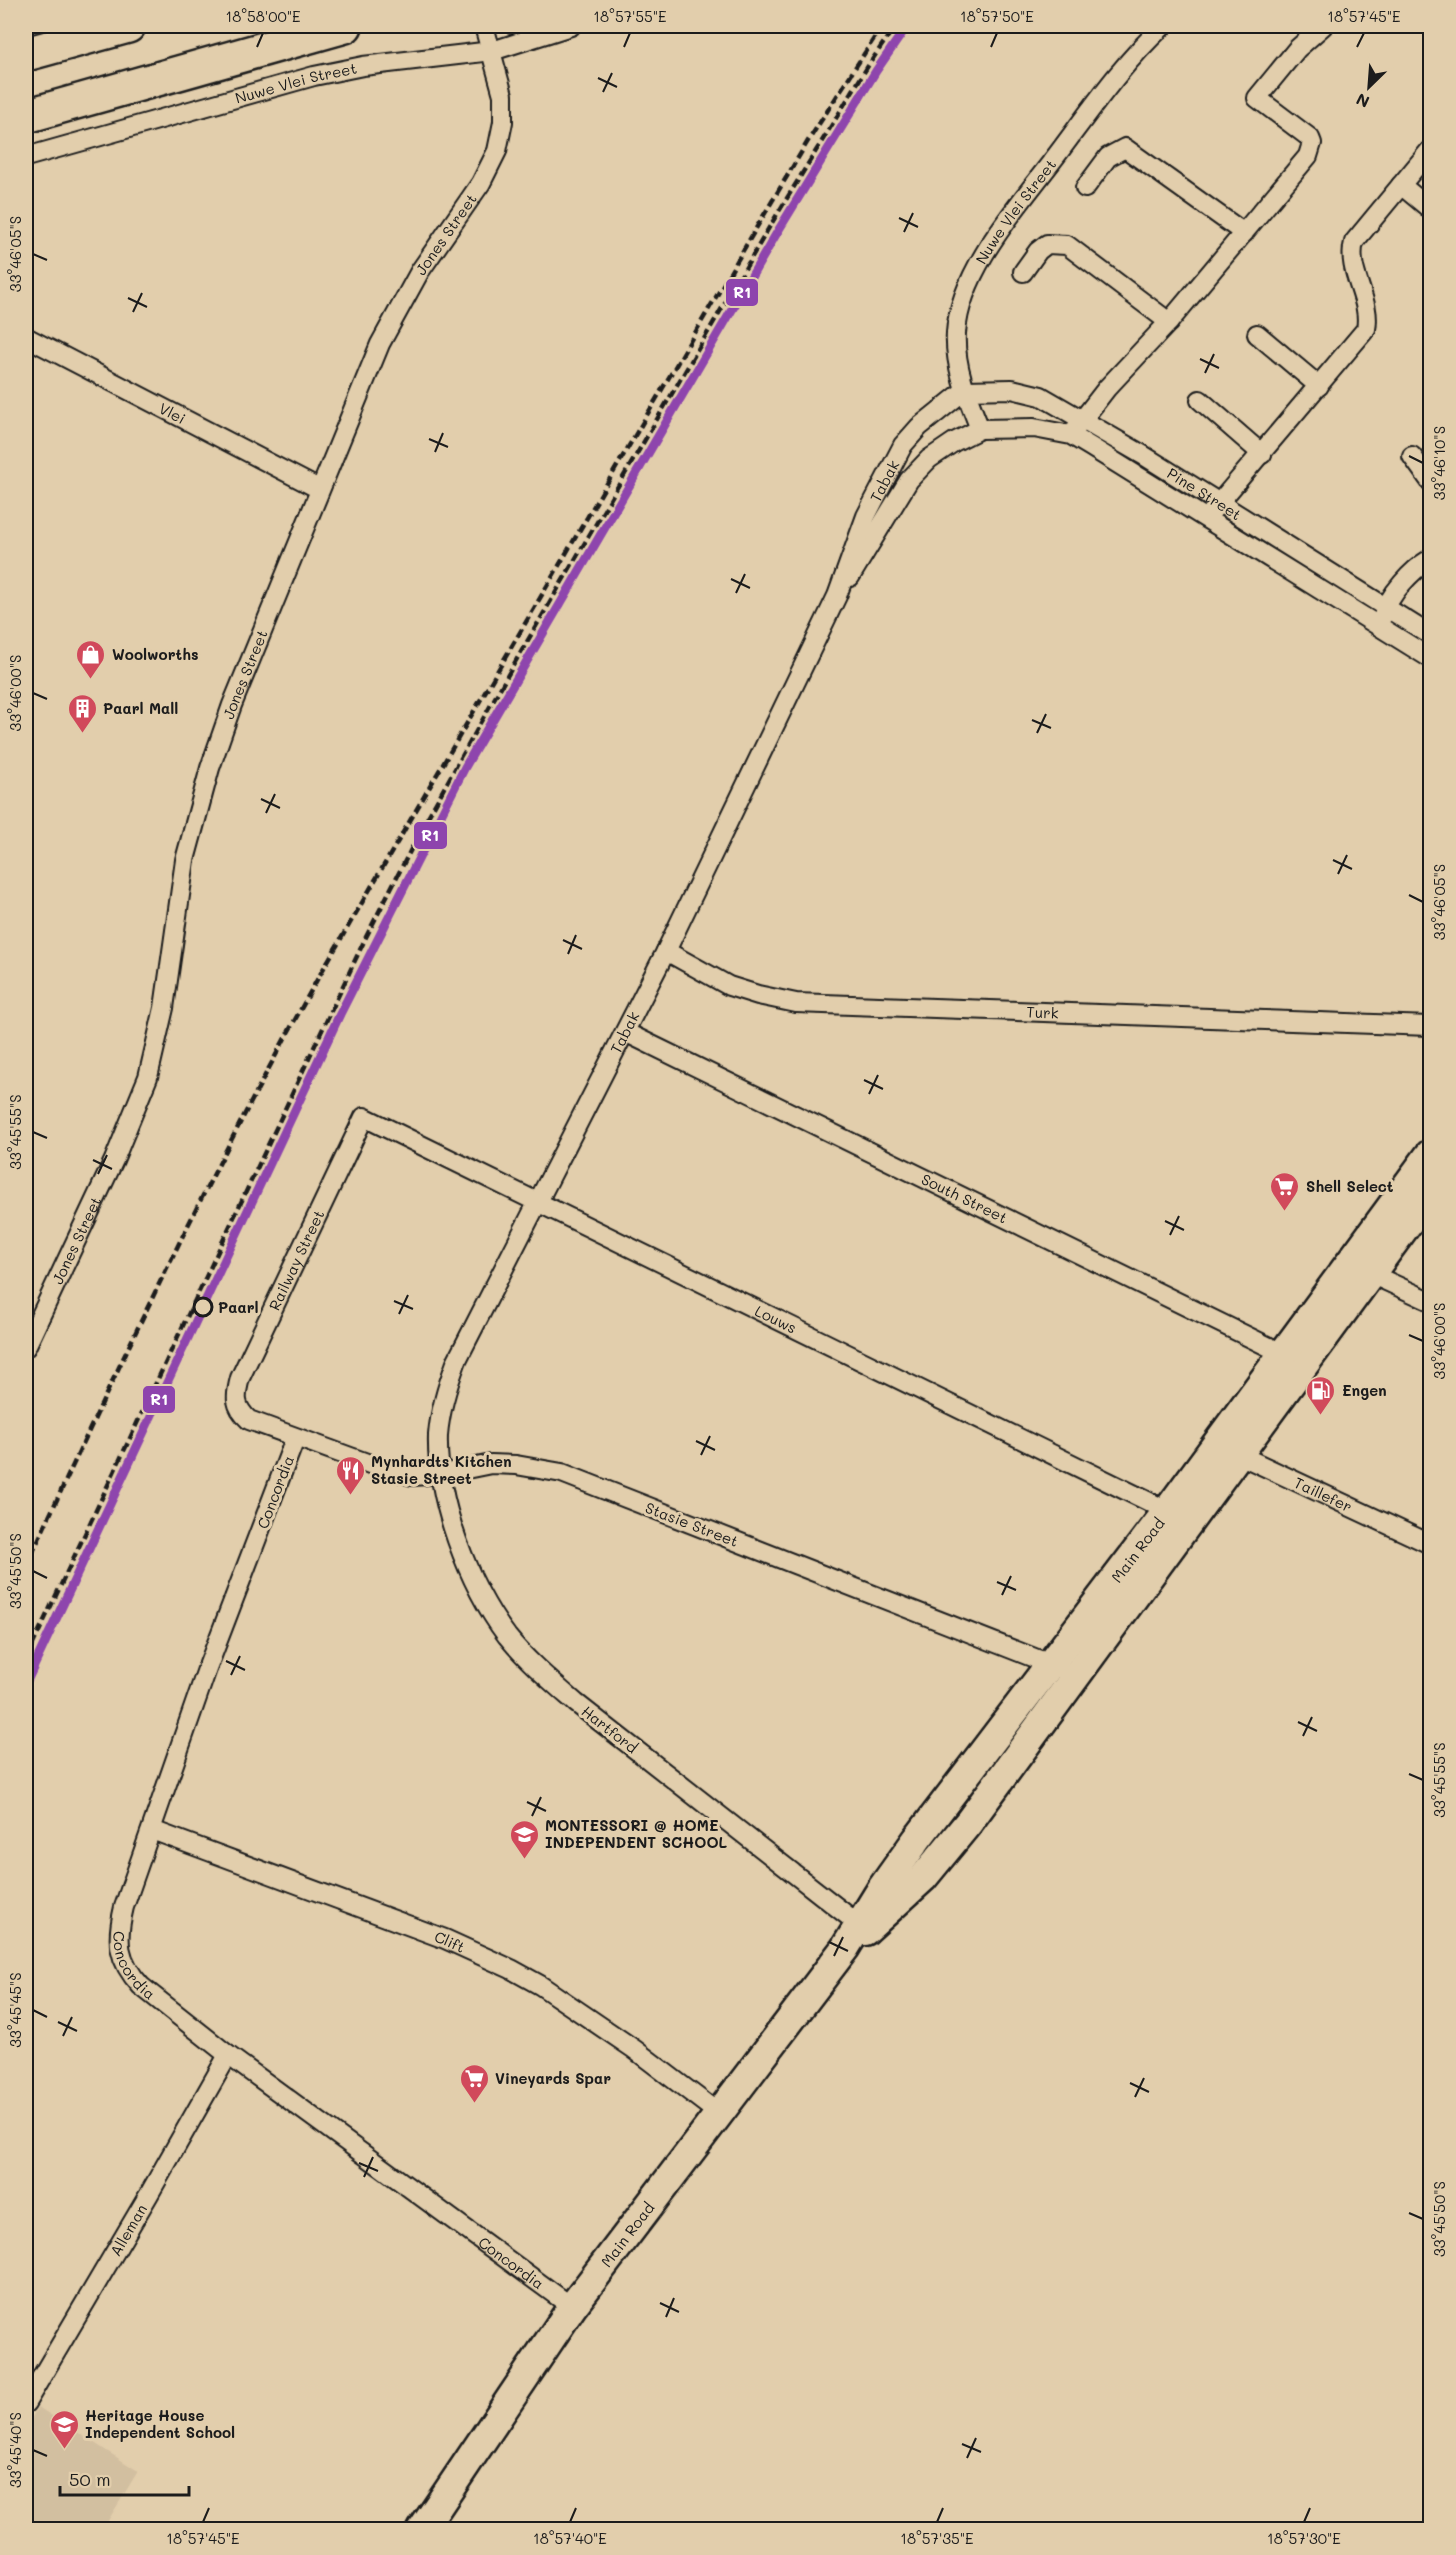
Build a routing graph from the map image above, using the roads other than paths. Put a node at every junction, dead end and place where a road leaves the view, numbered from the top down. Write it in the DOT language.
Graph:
graph roads {
  1 [pos="128,26"];
  2 [pos="345,26"];
  3 [pos="484,26"];
  4 [pos="571,26"];
  5 [pos="1163,26"];
  6 [pos="1323,26"];
  7 [pos="492,51"];
  8 [pos="26,54"];
  9 [pos="26,116"];
  10 [pos="1431,150"];
  11 [pos="26,157"];
  12 [pos="1401,185"];
  13 [pos="1085,188"];
  14 [pos="1431,209"];
  15 [pos="1244,233"];
  16 [pos="1023,272"];
  17 [pos="1169,322"];
  18 [pos="1257,334"];
  19 [pos="26,337"];
  20 [pos="1319,386"];
  21 [pos="965,390"];
  22 [pos="1200,400"];
  23 [pos="1082,419"];
  24 [pos="980,429"];
  25 [pos="1071,435"];
  26 [pos="1262,454"];
  27 [pos="1412,456"];
  28 [pos="1431,481"];
  29 [pos="319,489"];
  30 [pos="1219,502"];
  31 [pos="1207,518"];
  32 [pos="1431,559"];
  33 [pos="837,596"];
  34 [pos="1385,607"];
  35 [pos="1380,627"];
  36 [pos="1431,635"];
  37 [pos="1431,658"];
  38 [pos="666,951"];
  39 [pos="1431,1026"];
  40 [pos="625,1032"];
  41 [pos="364,1117"];
  42 [pos="1431,1154"];
  43 [pos="1431,1193"];
  44 [pos="538,1202"];
  45 [pos="1371,1274"];
  46 [pos="1431,1301"];
  47 [pos="26,1347"];
  48 [pos="1293,1359"];
  49 [pos="295,1438"];
  50 [pos="1227,1449"];
  51 [pos="442,1474"];
  52 [pos="1178,1517"];
  53 [pos="1428,1537"];
  54 [pos="1064,1670"];
  55 [pos="152,1830"];
  56 [pos="856,1934"];
  57 [pos="228,2055"];
  58 [pos="718,2113"];
  59 [pos="572,2307"];
  60 [pos="26,2403"];
  61 [pos="422,2529"];
  1 -- 8 [label="highway"];
  2 -- 9 [label="highway"];
  3 -- 7 [label="street, Jones Street"];
  4 -- 7 [label="street, Nuwe Vlei Street"];
  5 -- 21 [label="street, Nuwe Vlei Street"];
  6 -- 15 [label="street"];
  7 -- 11 [label="street, Nuwe Vlei Street"];
  7 -- 29 [label="street, Jones Street"];
  10 -- 12 [label="street"];
  12 -- 14 [label="street"];
  12 -- 20 [label="street"];
  13 -- 15 [label="street"];
  15 -- 17 [label="street"];
  16 -- 17 [label="street"];
  17 -- 23 [label="street"];
  18 -- 20 [label="street"];
  19 -- 29 [label="street, Vlei"];
  20 -- 26 [label="street"];
  21 -- 23 [label="street, Pine Street"];
  21 -- 24 [label="street, Nuwe Vlei Street"];
  21 -- 33 [label="street, Tabak"];
  22 -- 26 [label="street"];
  23 -- 25 [label="street"];
  23 -- 30 [label="street, Pine Street"];
  24 -- 25 [label="street, Pine Street"];
  24 -- 33 [label="street, Tabak"];
  25 -- 31 [label="street, Pine Street"];
  26 -- 30 [label="street"];
  27 -- 28 [label="street"];
  29 -- 47 [label="street, Jones Street"];
  30 -- 31 [label="street"];
  30 -- 34 [label="street, Pine Street"];
  31 -- 35 [label="street, Pine Street"];
  32 -- 34 [label="street"];
  33 -- 38 [label="street, Tabak"];
  34 -- 35 [label="street"];
  34 -- 36 [label="street, Pine Street"];
  35 -- 37 [label="street, Pine Street"];
  38 -- 39 [label="street, Turk"];
  38 -- 40 [label="street, Tabak"];
  40 -- 44 [label="street, Tabak"];
  40 -- 48 [label="street, South Street"];
  41 -- 44 [label="street, Louws"];
  41 -- 49 [label="street, Railway Street"];
  42 -- 48 [label="main road, Main Road"];
  43 -- 45 [label="main road, Main Road"];
  44 -- 51 [label="street, Tabak"];
  44 -- 52 [label="street, Louws"];
  45 -- 46 [label="street"];
  45 -- 48 [label="main road, Main Road"];
  48 -- 50 [label="main road, Main Road"];
  49 -- 51 [label="street, Stasie Street"];
  49 -- 55 [label="street, Concordia"];
  50 -- 52 [label="main road, Main Road"];
  50 -- 53 [label="street, Taillefer"];
  51 -- 54 [label="street, Stasie Street"];
  51 -- 56 [label="street, Hartford"];
  52 -- 54 [label="main road, Main Road"];
  54 -- 56 [label="main road, Main Road"];
  55 -- 57 [label="street, Concordia"];
  55 -- 58 [label="street, Clift"];
  56 -- 58 [label="main road, Main Road"];
  57 -- 59 [label="street, Concordia"];
  57 -- 60 [label="street, Alleman"];
  58 -- 59 [label="main road, Main Road"];
  59 -- 61 [label="main road, Main Road"];
}
